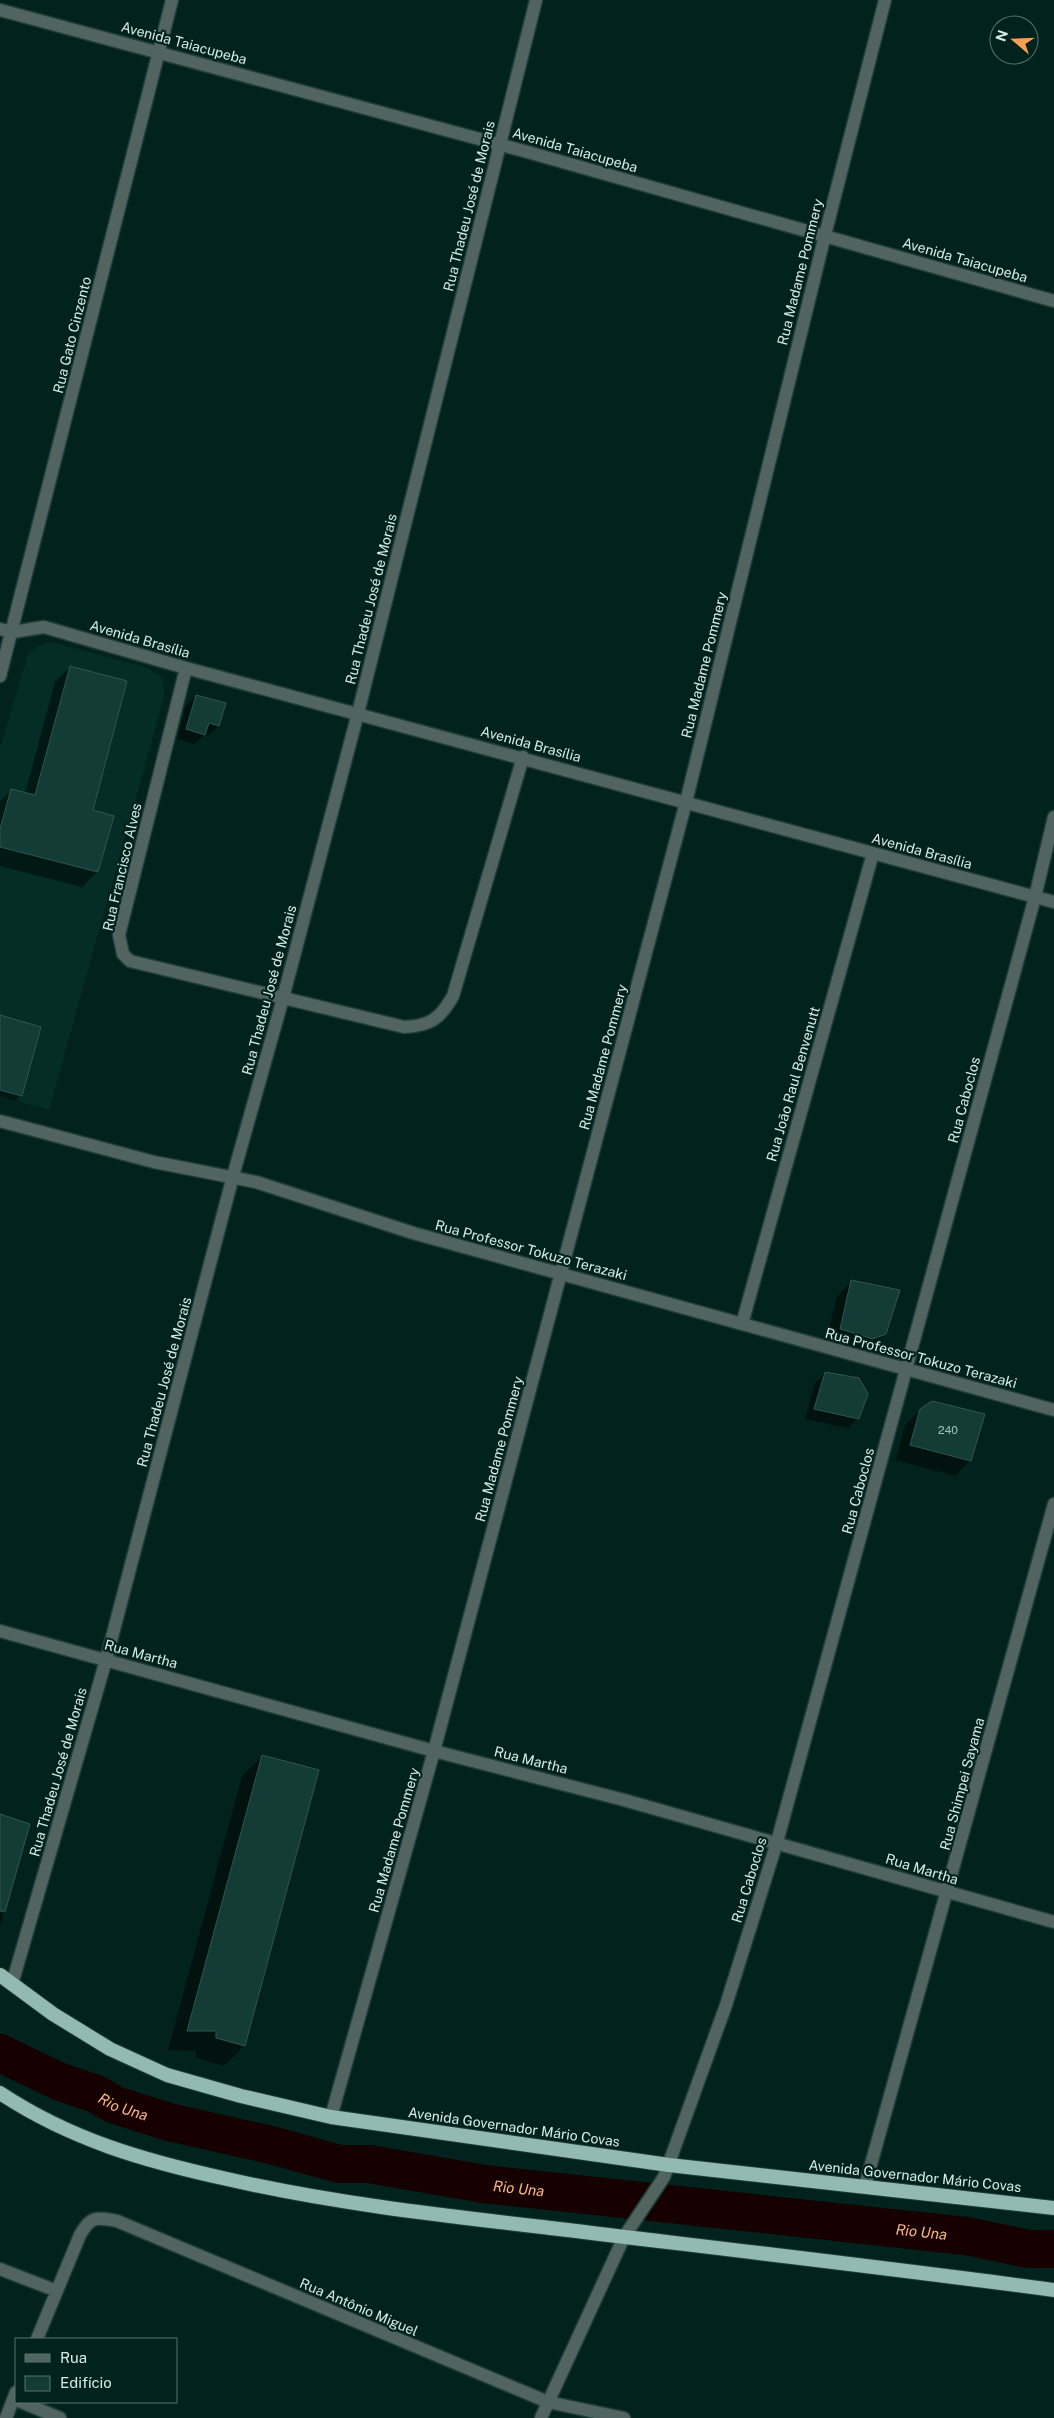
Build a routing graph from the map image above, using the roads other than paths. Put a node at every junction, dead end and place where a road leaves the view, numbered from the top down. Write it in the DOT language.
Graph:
graph roads {
  1 [pos="172,0"];
  2 [pos="536,0"];
  3 [pos="885,0"];
  4 [pos="0,10"];
  5 [pos="159,52"];
  6 [pos="500,145"];
  7 [pos="824,236"];
  8 [pos="1054,301"];
  9 [pos="0,629"];
  10 [pos="13,632"];
  11 [pos="186,668"];
  12 [pos="0,676"];
  13 [pos="358,713"];
  14 [pos="523,757"];
  15 [pos="686,802"];
  16 [pos="1054,817"];
  17 [pos="873,853"];
  18 [pos="1035,897"];
  19 [pos="1054,902"];
  20 [pos="283,998"];
  21 [pos="0,1121"];
  22 [pos="233,1176"];
  23 [pos="560,1274"];
  24 [pos="742,1324"];
  25 [pos="907,1369"];
  26 [pos="1054,1410"];
  27 [pos="1054,1504"];
  28 [pos="0,1631"];
  29 [pos="106,1660"];
  30 [pos="434,1751"];
  31 [pos="777,1842"];
  32 [pos="948,1892"];
  33 [pos="1054,1922"];
  34 [pos="0,1975"];
  35 [pos="12,1984"];
  36 [pos="0,2093"];
  37 [pos="331,2118"];
  38 [pos="666,2171"];
  39 [pos="865,2186"];
  40 [pos="1054,2208"];
  41 [pos="624,2237"];
  42 [pos="0,2269"];
  43 [pos="1054,2290"];
  44 [pos="57,2291"];
  45 [pos="37,2338"];
  46 [pos="15,2402"];
  47 [pos="548,2402"];
  48 [pos="28,2403"];
  49 [pos="6,2418"];
  50 [pos="60,2418"];
  51 [pos="542,2418"];
  52 [pos="624,2418"];
  1 -- 5 [label="street, Rua Gato Cinzento"];
  2 -- 6 [label="street, Rua Thadeu José de Morais"];
  3 -- 7 [label="street, Rua Madame Pommery"];
  4 -- 5 [label="street, Avenida Taiacupeba"];
  5 -- 6 [label="street, Avenida Taiacupeba"];
  5 -- 10 [label="street, Rua Gato Cinzento"];
  6 -- 7 [label="street, Avenida Taiacupeba"];
  6 -- 13 [label="street, Rua Thadeu José de Morais"];
  7 -- 8 [label="street, Avenida Taiacupeba"];
  7 -- 15 [label="street, Rua Madame Pommery"];
  9 -- 10 [label="street, Avenida Brasília"];
  10 -- 11 [label="street, Avenida Brasília"];
  10 -- 12 [label="street, Rua Gato Cinzento"];
  11 -- 13 [label="street, Avenida Brasília"];
  11 -- 20 [label="street, Rua Francisco Alves"];
  13 -- 14 [label="street, Avenida Brasília"];
  13 -- 20 [label="street, Rua Thadeu José de Morais"];
  14 -- 15 [label="street, Avenida Brasília"];
  14 -- 20 [label="street, Rua Francisco Alves"];
  15 -- 17 [label="street, Avenida Brasília"];
  15 -- 23 [label="street, Rua Madame Pommery"];
  16 -- 18 [label="street, Rua Caboclos"];
  17 -- 18 [label="street, Avenida Brasília"];
  17 -- 24 [label="street, Rua João Raul Benvenutt"];
  18 -- 19 [label="street, Avenida Brasília"];
  18 -- 25 [label="street, Rua Caboclos"];
  20 -- 22 [label="street, Rua Thadeu José de Morais"];
  21 -- 22 [label="street, Rua Professor Tokuzo Terazaki"];
  22 -- 23 [label="street, Rua Professor Tokuzo Terazaki"];
  22 -- 29 [label="street, Rua Thadeu José de Morais"];
  23 -- 24 [label="street, Rua Professor Tokuzo Terazaki"];
  23 -- 30 [label="street, Rua Madame Pommery"];
  24 -- 25 [label="street, Rua Professor Tokuzo Terazaki"];
  25 -- 26 [label="street, Rua Professor Tokuzo Terazaki"];
  25 -- 31 [label="street, Rua Caboclos"];
  27 -- 32 [label="street, Rua Shimpei Sayama"];
  28 -- 29 [label="street, Rua Martha"];
  29 -- 30 [label="street, Rua Martha"];
  29 -- 35 [label="street, Rua Thadeu José de Morais"];
  30 -- 31 [label="street, Rua Martha"];
  30 -- 37 [label="street, Rua Madame Pommery"];
  31 -- 32 [label="street, Rua Martha"];
  31 -- 38 [label="street, Rua Caboclos"];
  32 -- 33 [label="street, Rua Martha"];
  32 -- 39 [label="street, Rua Shimpei Sayama"];
  34 -- 35 [label="highway, Avenida Governador Mário Covas"];
  35 -- 37 [label="highway, Avenida Governador Mário Covas"];
  36 -- 41 [label="highway"];
  37 -- 38 [label="highway, Avenida Governador Mário Covas"];
  38 -- 39 [label="highway, Avenida Governador Mário Covas"];
  38 -- 41 [label="street, Rua Caboclos"];
  39 -- 40 [label="highway, Avenida Governador Mário Covas"];
  41 -- 43 [label="highway"];
  41 -- 47 [label="street, Rua Caboclos"];
  42 -- 44 [label="street"];
  44 -- 45 [label="street"];
  44 -- 47 [label="street, Rua Antônio Miguel"];
  46 -- 49 [label="street"];
  47 -- 51 [label="street, Rua Caboclos"];
  47 -- 52 [label="street, Rua Antônio Miguel"];
  48 -- 50 [label="street"];
}
